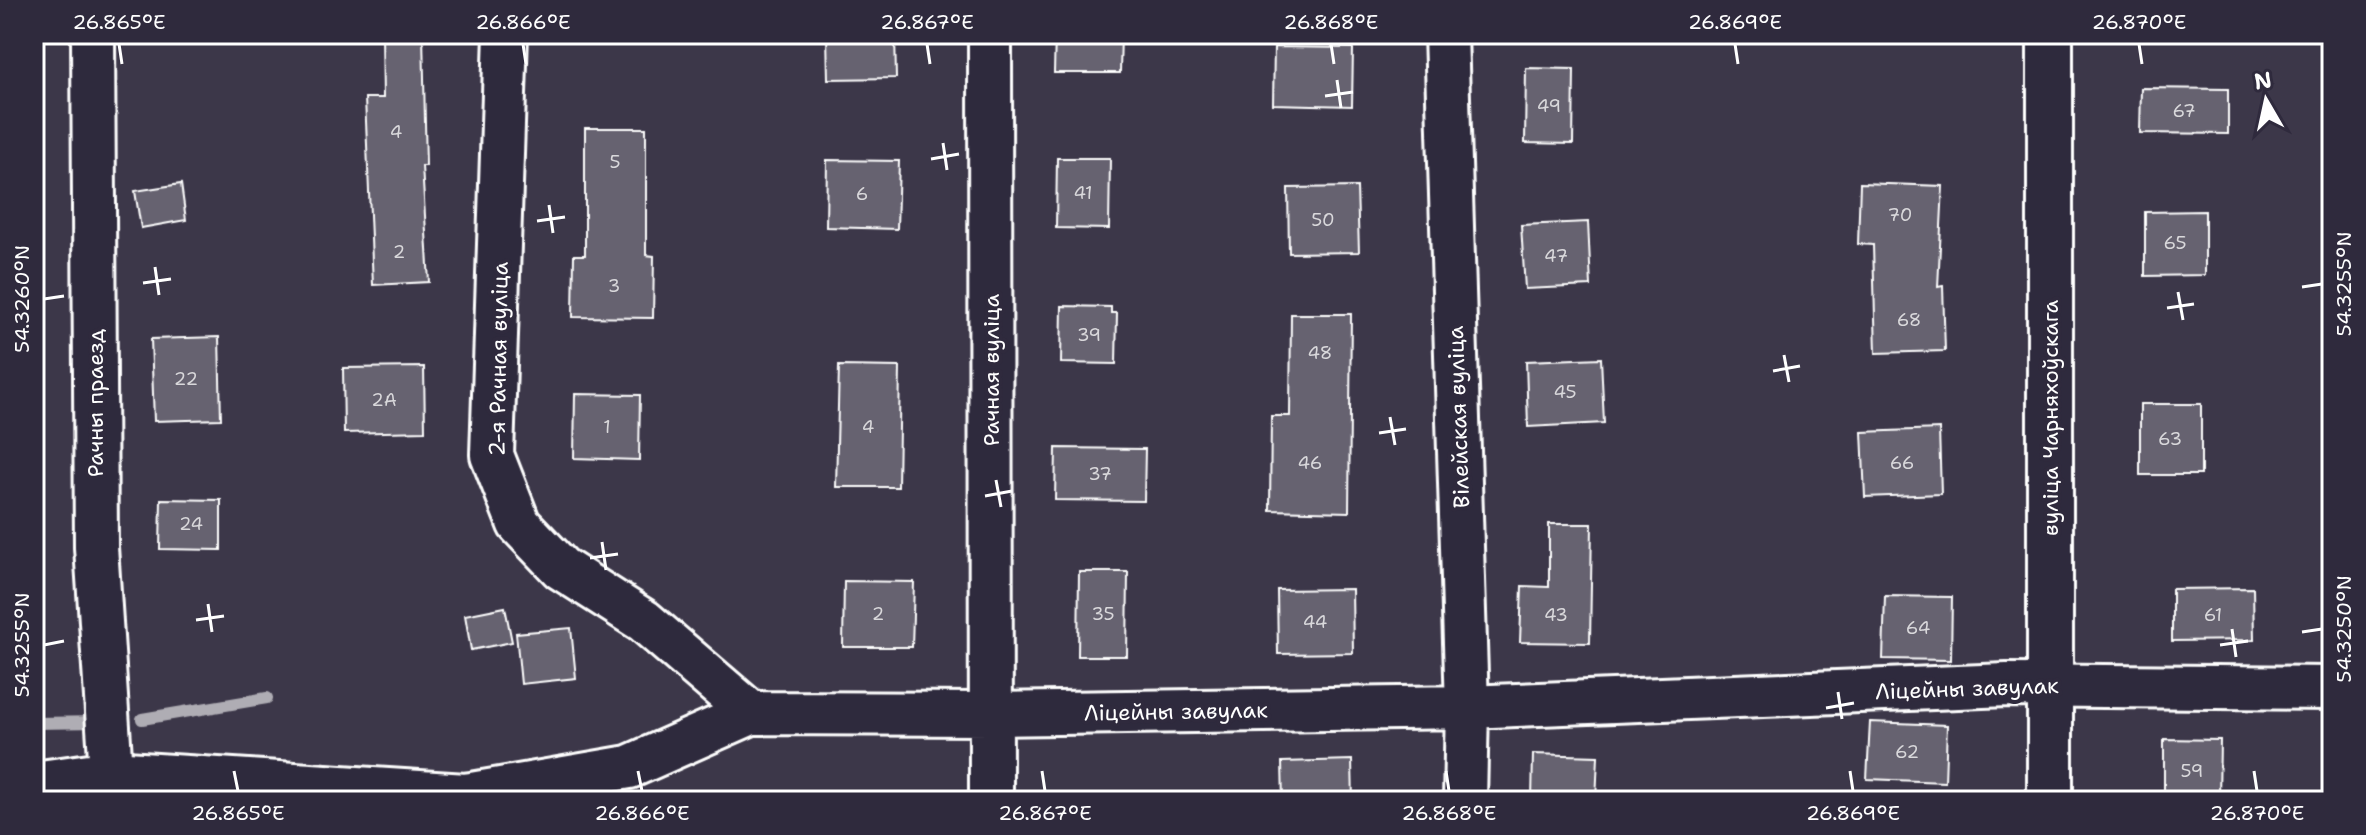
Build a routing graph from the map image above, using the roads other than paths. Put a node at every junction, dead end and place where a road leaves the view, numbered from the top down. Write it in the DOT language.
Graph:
graph roads {
  1 [pos="93,34"];
  2 [pos="506,34"];
  3 [pos="990,34"];
  4 [pos="1446,34"];
  5 [pos="2050,34"];
  6 [pos="2050,685"];
  7 [pos="2332,688"];
  8 [pos="1467,707"];
  9 [pos="751,713"];
  10 [pos="991,714"];
  11 [pos="111,772"];
  12 [pos="34,783"];
  13 [pos="466,798"];
  14 [pos="991,801"];
  15 [pos="1465,801"];
  16 [pos="2050,801"];
  1 -- 11 [label="street, Рачны праезд"];
  2 -- 9 [label="street, 2-я Рачная вуліца"];
  3 -- 10 [label="street, Рачная вуліца"];
  4 -- 8 [label="street, Вілейская вуліца"];
  5 -- 6 [label="main road, вуліца Чарняхоўскага"];
  6 -- 7 [label="street, Ліцейны завулак"];
  6 -- 8 [label="street, Ліцейны завулак"];
  6 -- 16 [label="main road, вуліца Чарняхоўскага"];
  8 -- 10 [label="street, Ліцейны завулак"];
  8 -- 15 [label="street, Вілейская вуліца"];
  9 -- 10 [label="street, Ліцейны завулак"];
  9 -- 13 [label="street, Ліцейны завулак"];
  10 -- 14 [label="street, Рачная вуліца"];
  11 -- 12 [label="street, Ліцейны завулак"];
  11 -- 13 [label="street, Ліцейны завулак"];
}
